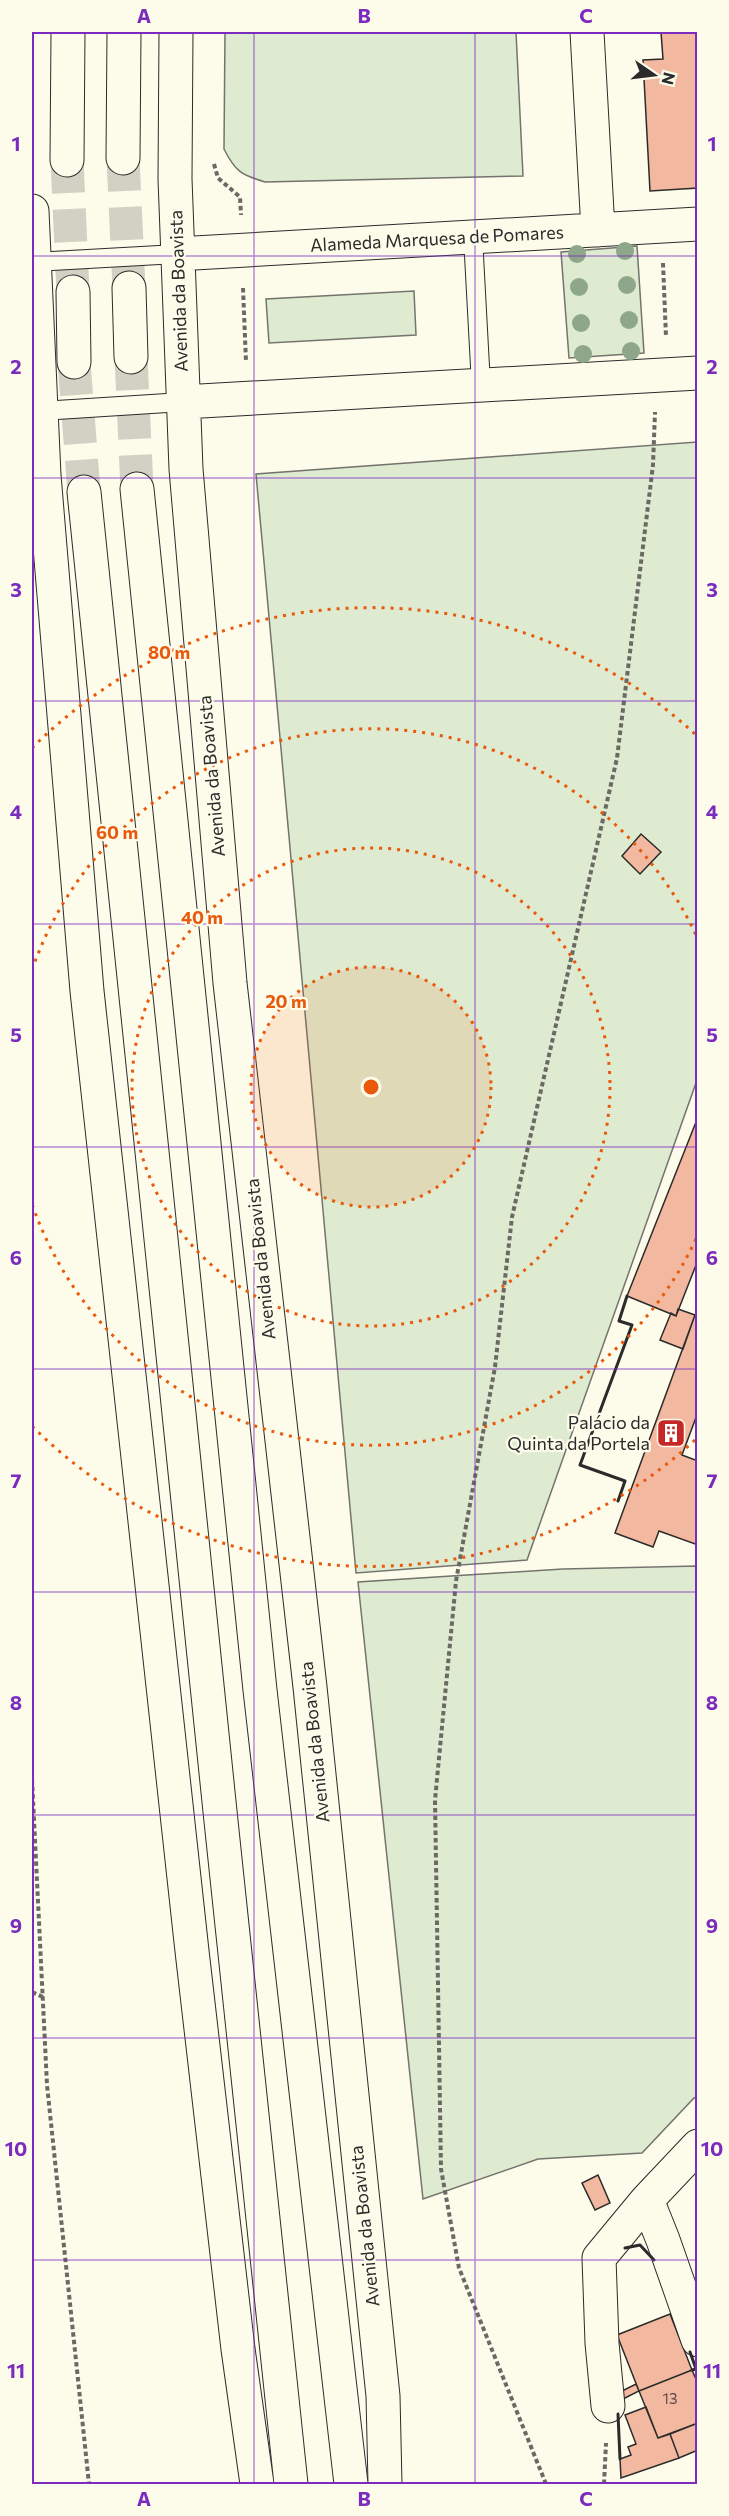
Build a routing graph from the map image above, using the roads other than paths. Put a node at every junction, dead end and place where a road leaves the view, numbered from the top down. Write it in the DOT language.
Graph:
graph roads {
  1 [pos="68,32"];
  2 [pos="124,32"];
  3 [pos="176,32"];
  4 [pos="587,32"];
  5 [pos="123,158"];
  6 [pos="66,160"];
  7 [pos="32,211"];
  8 [pos="698,224"];
  9 [pos="598,230"];
  10 [pos="473,237"];
  11 [pos="177,254"];
  12 [pos="34,262"];
  13 [pos="129,288"];
  14 [pos="73,292"];
  15 [pos="131,357"];
  16 [pos="74,362"];
  17 [pos="698,373"];
  18 [pos="481,385"];
  19 [pos="183,402"];
  20 [pos="41,411"];
  21 [pos="136,489"];
  22 [pos="84,492"];
  23 [pos="691,2160"];
  24 [pos="647,2200"];
  25 [pos="698,2340"];
  26 [pos="608,2406"];
  27 [pos="257,2484"];
  28 [pos="291,2484"];
  29 [pos="351,2484"];
  30 [pos="385,2484"];
  1 -- 6 [label="main road"];
  2 -- 5 [label="main road"];
  3 -- 11 [label="main road, Avenida da Boavista"];
  4 -- 9 [label="main road"];
  7 -- 12 [label="main road"];
  8 -- 9 [label="main road, Alameda Marquesa de Pomares"];
  9 -- 10 [label="main road, Alameda Marquesa de Pomares"];
  10 -- 11 [label="main road, Alameda Marquesa de Pomares"];
  10 -- 18 [label="lane"];
  11 -- 12 [label="lane"];
  11 -- 19 [label="main road, Avenida da Boavista"];
  12 -- 20 [label="main road"];
  13 -- 15 [label="main road"];
  14 -- 16 [label="main road"];
  17 -- 18 [label="main road"];
  18 -- 19 [label="main road"];
  19 -- 20 [label="lane"];
  19 -- 30 [label="main road, Avenida da Boavista"];
  20 -- 27 [label="main road"];
  21 -- 29 [label="main road"];
  22 -- 28 [label="main road"];
  23 -- 24 [label="main road"];
  24 -- 25 [label="main road"];
  24 -- 26 [label="main road"];
}
